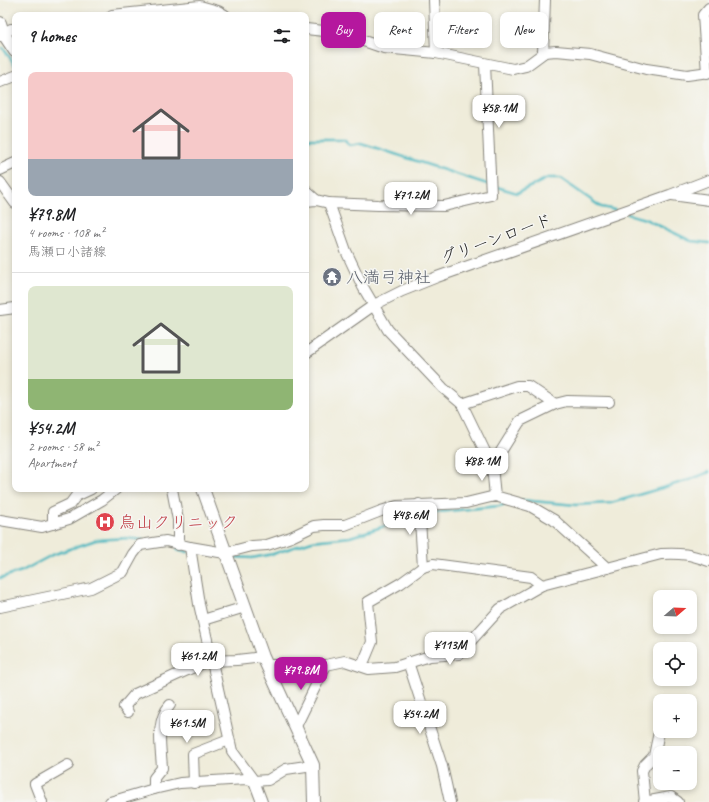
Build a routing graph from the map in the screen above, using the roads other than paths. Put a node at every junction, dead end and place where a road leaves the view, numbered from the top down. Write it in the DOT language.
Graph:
graph roads {
  1 [pos="434,0"];
  2 [pos="545,0"];
  3 [pos="183,4"];
  4 [pos="709,8"];
  5 [pos="131,12"];
  6 [pos="220,12"];
  7 [pos="12,29"];
  8 [pos="309,29"];
  9 [pos="1,31"];
  10 [pos="12,47"];
  11 [pos="436,53"];
  12 [pos="543,53"];
  13 [pos="485,64"];
  14 [pos="708,72"];
  15 [pos="12,77"];
  16 [pos="0,82"];
  17 [pos="12,164"];
  18 [pos="0,170"];
  19 [pos="709,180"];
  20 [pos="0,182"];
  21 [pos="670,195"];
  22 [pos="12,199"];
  23 [pos="709,200"];
  24 [pos="311,201"];
  25 [pos="329,203"];
  26 [pos="374,305"];
  27 [pos="12,308"];
  28 [pos="0,310"];
  29 [pos="309,351"];
  30 [pos="609,402"];
  31 [pos="462,404"];
  32 [pos="555,404"];
  33 [pos="492,466"];
  34 [pos="85,492"];
  35 [pos="112,492"];
  36 [pos="173,492"];
  37 [pos="204,492"];
  38 [pos="495,496"];
  39 [pos="419,504"];
  40 [pos="0,520"];
  41 [pos="53,524"];
  42 [pos="178,545"];
  43 [pos="190,547"];
  44 [pos="225,552"];
  45 [pos="709,561"];
  46 [pos="423,567"];
  47 [pos="606,568"];
  48 [pos="542,585"];
  49 [pos="0,607"];
  50 [pos="245,607"];
  51 [pos="203,620"];
  52 [pos="212,661"];
  53 [pos="265,661"];
  54 [pos="408,662"];
  55 [pos="326,665"];
  56 [pos="362,666"];
  57 [pos="170,705"];
  58 [pos="128,712"];
  59 [pos="296,726"];
  60 [pos="658,738"];
  61 [pos="229,740"];
  62 [pos="68,765"];
  63 [pos="313,765"];
  64 [pos="254,781"];
  65 [pos="194,783"];
  66 [pos="154,789"];
  67 [pos="42,802"];
  68 [pos="110,802"];
  69 [pos="262,802"];
  70 [pos="314,802"];
  71 [pos="450,802"];
  72 [pos="645,802"];
  73 [pos="678,802"];
  1 -- 11 [label="street"];
  2 -- 12 [label="street"];
  3 -- 5 [label="street"];
  3 -- 6 [label="street"];
  4 -- 14 [label="street"];
  7 -- 9 [label="street"];
  8 -- 11 [label="street"];
  9 -- 10 [label="main road"];
  11 -- 13 [label="street"];
  12 -- 13 [label="street"];
  12 -- 14 [label="street"];
  13 -- 25 [label="street"];
  15 -- 16 [label="street"];
  17 -- 18 [label="street"];
  19 -- 21 [label="street, グリーンロード"];
  20 -- 22 [label="street"];
  21 -- 23 [label="street"];
  21 -- 26 [label="street, グリーンロード"];
  24 -- 25 [label="street"];
  25 -- 26 [label="street"];
  26 -- 29 [label="street, グリーンロード"];
  26 -- 31 [label="street"];
  27 -- 28 [label="street"];
  30 -- 32 [label="street"];
  31 -- 32 [label="street"];
  31 -- 33 [label="street"];
  32 -- 33 [label="street"];
  33 -- 38 [label="street"];
  34 -- 41 [label="street"];
  35 -- 41 [label="street"];
  36 -- 42 [label="street"];
  37 -- 44 [label="main road"];
  38 -- 39 [label="street"];
  38 -- 47 [label="street"];
  39 -- 44 [label="street"];
  39 -- 46 [label="street"];
  40 -- 41 [label="street"];
  42 -- 43 [label="street"];
  42 -- 49 [label="street"];
  43 -- 44 [label="street"];
  43 -- 51 [label="street"];
  44 -- 50 [label="main road"];
  45 -- 47 [label="street"];
  46 -- 48 [label="street"];
  46 -- 56 [label="street"];
  47 -- 48 [label="street"];
  48 -- 54 [label="street"];
  50 -- 51 [label="street"];
  50 -- 53 [label="main road"];
  51 -- 52 [label="street"];
  52 -- 53 [label="street"];
  52 -- 58 [label="street"];
  52 -- 61 [label="street"];
  53 -- 55 [label="street"];
  53 -- 59 [label="main road"];
  54 -- 56 [label="street"];
  54 -- 71 [label="street"];
  55 -- 56 [label="street"];
  55 -- 59 [label="street"];
  57 -- 66 [label="street"];
  59 -- 63 [label="main road"];
  60 -- 72 [label="street"];
  61 -- 64 [label="street"];
  61 -- 65 [label="street"];
  62 -- 67 [label="street"];
  63 -- 64 [label="street"];
  63 -- 70 [label="main road"];
  64 -- 65 [label="street"];
  64 -- 69 [label="street"];
  65 -- 66 [label="street"];
  66 -- 68 [label="street"];
  72 -- 73 [label="street"];
}
